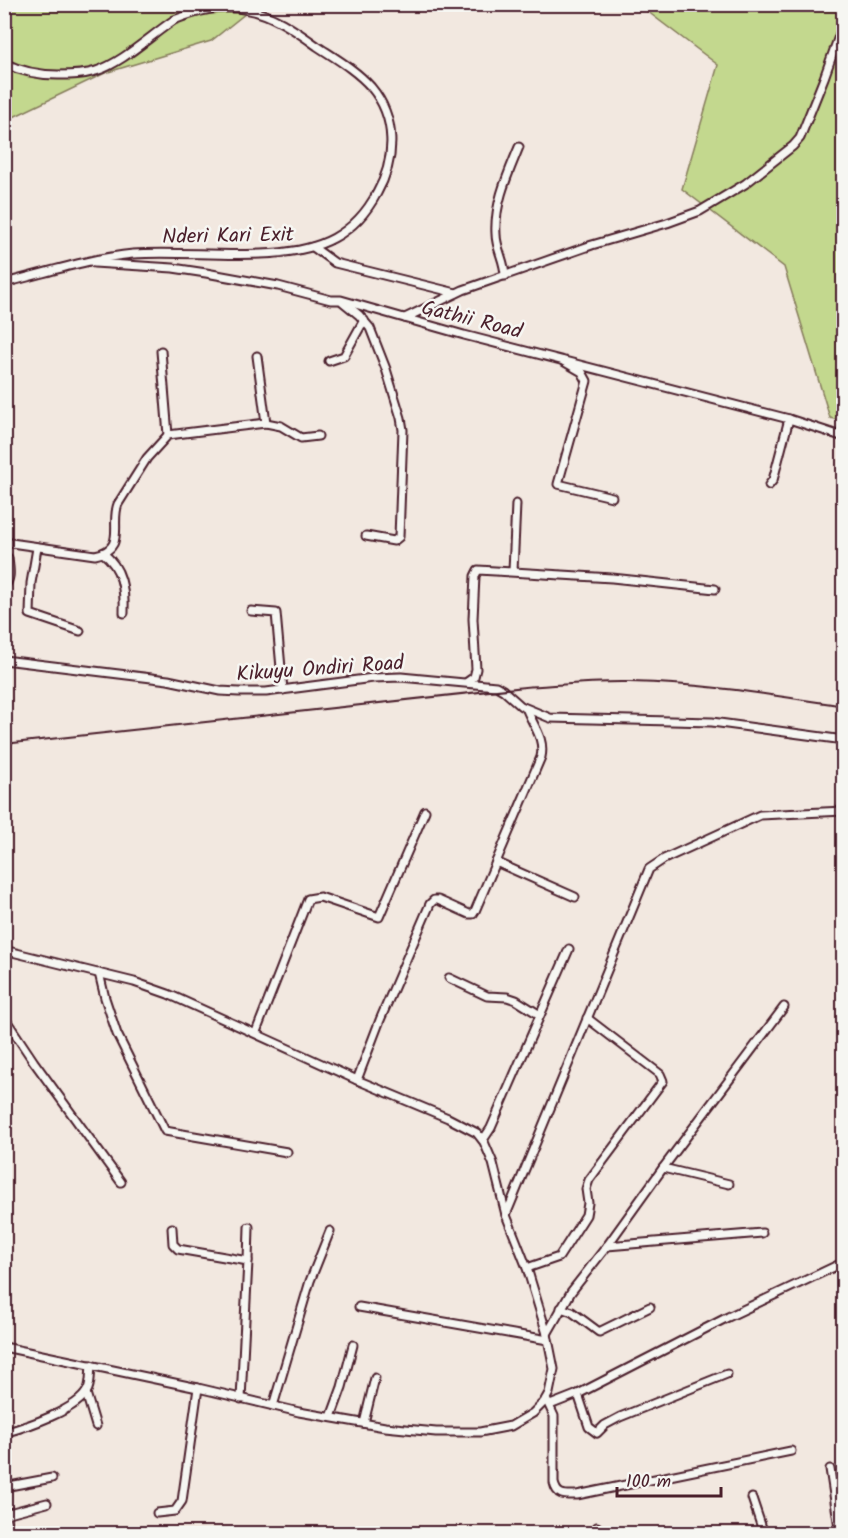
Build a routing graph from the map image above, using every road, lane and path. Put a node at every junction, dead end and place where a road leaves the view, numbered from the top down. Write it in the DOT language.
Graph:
graph roads {
  1 [pos="843,22"];
  2 [pos="4,63"];
  3 [pos="519,147"];
  4 [pos="313,247"];
  5 [pos="86,263"];
  6 [pos="505,276"];
  7 [pos="4,283"];
  8 [pos="456,293"];
  9 [pos="341,300"];
  10 [pos="405,318"];
  11 [pos="364,320"];
  12 [pos="161,351"];
  13 [pos="257,356"];
  14 [pos="560,358"];
  15 [pos="329,361"];
  16 [pos="789,419"];
  17 [pos="266,423"];
  18 [pos="168,435"];
  19 [pos="318,436"];
  20 [pos="843,437"];
  21 [pos="769,485"];
  22 [pos="612,497"];
  23 [pos="516,504"];
  24 [pos="366,536"];
  25 [pos="4,542"];
  26 [pos="38,548"];
  27 [pos="103,553"];
  28 [pos="8,558"];
  29 [pos="513,571"];
  30 [pos="4,587"];
  31 [pos="715,589"];
  32 [pos="251,611"];
  33 [pos="124,613"];
  34 [pos="80,631"];
  35 [pos="4,660"];
  36 [pos="467,682"];
  37 [pos="283,690"];
  38 [pos="527,710"];
  39 [pos="843,740"];
  40 [pos="425,811"];
  41 [pos="843,811"];
  42 [pos="496,862"];
  43 [pos="575,897"];
  44 [pos="569,949"];
  45 [pos="4,950"];
  46 [pos="99,973"];
  47 [pos="449,978"];
  48 [pos="784,1007"];
  49 [pos="540,1015"];
  50 [pos="4,1017"];
  51 [pos="587,1018"];
  52 [pos="256,1032"];
  53 [pos="357,1080"];
  54 [pos="483,1140"];
  55 [pos="287,1152"];
  56 [pos="663,1168"];
  57 [pos="121,1182"];
  58 [pos="729,1184"];
  59 [pos="506,1215"];
  60 [pos="249,1227"];
  61 [pos="172,1228"];
  62 [pos="330,1231"];
  63 [pos="762,1233"];
  64 [pos="607,1246"];
  65 [pos="248,1260"];
  66 [pos="526,1268"];
  67 [pos="843,1271"];
  68 [pos="359,1307"];
  69 [pos="650,1307"];
  70 [pos="561,1308"];
  71 [pos="548,1337"];
  72 [pos="353,1345"];
  73 [pos="4,1347"];
  74 [pos="91,1365"];
  75 [pos="727,1374"];
  76 [pos="375,1378"];
  77 [pos="198,1388"];
  78 [pos="86,1393"];
  79 [pos="578,1394"];
  80 [pos="241,1399"];
  81 [pos="548,1402"];
  82 [pos="273,1406"];
  83 [pos="331,1417"];
  84 [pos="364,1423"];
  85 [pos="96,1426"];
  86 [pos="4,1433"];
  87 [pos="791,1451"];
  88 [pos="830,1469"];
  89 [pos="52,1478"];
  90 [pos="4,1487"];
  91 [pos="753,1498"];
  92 [pos="47,1503"];
  93 [pos="5,1512"];
  94 [pos="157,1513"];
  95 [pos="9,1533"];
  96 [pos="764,1533"];
  97 [pos="840,1533"];
  1 -- 6 [label="street"];
  2 -- 4 [label="street, Nderi Kari Exit"];
  3 -- 6 [label="street"];
  4 -- 5 [label="street, Nderi Kari Exit"];
  4 -- 8 [label="street"];
  5 -- 7 [label="street, Nderi Kari Exit"];
  5 -- 9 [label="street, Gathii Road"];
  6 -- 8 [label="street"];
  8 -- 10 [label="street"];
  9 -- 10 [label="street, Gathii Road"];
  9 -- 11 [label="street"];
  10 -- 14 [label="street, Gathii Road"];
  11 -- 15 [label="street"];
  11 -- 24 [label="street"];
  12 -- 18 [label="street"];
  13 -- 17 [label="street"];
  14 -- 16 [label="street, Gathii Road"];
  14 -- 22 [label="street"];
  16 -- 20 [label="street, Gathii Road"];
  16 -- 21 [label="street"];
  17 -- 18 [label="street"];
  17 -- 19 [label="street"];
  18 -- 27 [label="street"];
  23 -- 29 [label="street"];
  25 -- 26 [label="street"];
  26 -- 27 [label="street"];
  26 -- 34 [label="street"];
  27 -- 33 [label="street"];
  28 -- 30 [label="street"];
  29 -- 31 [label="street"];
  29 -- 36 [label="street"];
  32 -- 37 [label="street"];
  35 -- 37 [label="street, Kikuyu Ondiri Road"];
  36 -- 37 [label="street, Kikuyu Ondiri Road"];
  36 -- 38 [label="street, Kikuyu Ondiri Road"];
  38 -- 39 [label="street, Kikuyu Ondiri Road"];
  38 -- 42 [label="street"];
  40 -- 52 [label="street"];
  41 -- 51 [label="street"];
  42 -- 43 [label="street"];
  42 -- 53 [label="street"];
  44 -- 49 [label="street"];
  45 -- 46 [label="street"];
  46 -- 52 [label="street"];
  46 -- 55 [label="street"];
  47 -- 49 [label="street"];
  48 -- 56 [label="street"];
  49 -- 54 [label="street"];
  50 -- 57 [label="street"];
  51 -- 59 [label="street"];
  51 -- 66 [label="street"];
  52 -- 53 [label="street"];
  53 -- 54 [label="street"];
  54 -- 59 [label="street"];
  56 -- 58 [label="street"];
  56 -- 64 [label="street"];
  59 -- 66 [label="street"];
  60 -- 65 [label="street"];
  61 -- 65 [label="street"];
  62 -- 82 [label="street"];
  63 -- 64 [label="street"];
  64 -- 70 [label="street"];
  65 -- 80 [label="street"];
  66 -- 71 [label="street"];
  67 -- 79 [label="street"];
  68 -- 71 [label="street"];
  69 -- 70 [label="street"];
  70 -- 71 [label="street"];
  71 -- 81 [label="street"];
  72 -- 83 [label="street"];
  73 -- 74 [label="street"];
  74 -- 77 [label="street"];
  74 -- 78 [label="street"];
  75 -- 79 [label="street"];
  76 -- 84 [label="street"];
  77 -- 80 [label="street"];
  77 -- 94 [label="street"];
  78 -- 85 [label="street"];
  78 -- 86 [label="street"];
  79 -- 81 [label="street"];
  80 -- 82 [label="street"];
  81 -- 84 [label="street"];
  81 -- 87 [label="street"];
  82 -- 83 [label="street"];
  83 -- 84 [label="street"];
  88 -- 97 [label="street"];
  89 -- 90 [label="street"];
  91 -- 96 [label="street"];
  92 -- 93 [label="street"];
  93 -- 95 [label="street"];
}
